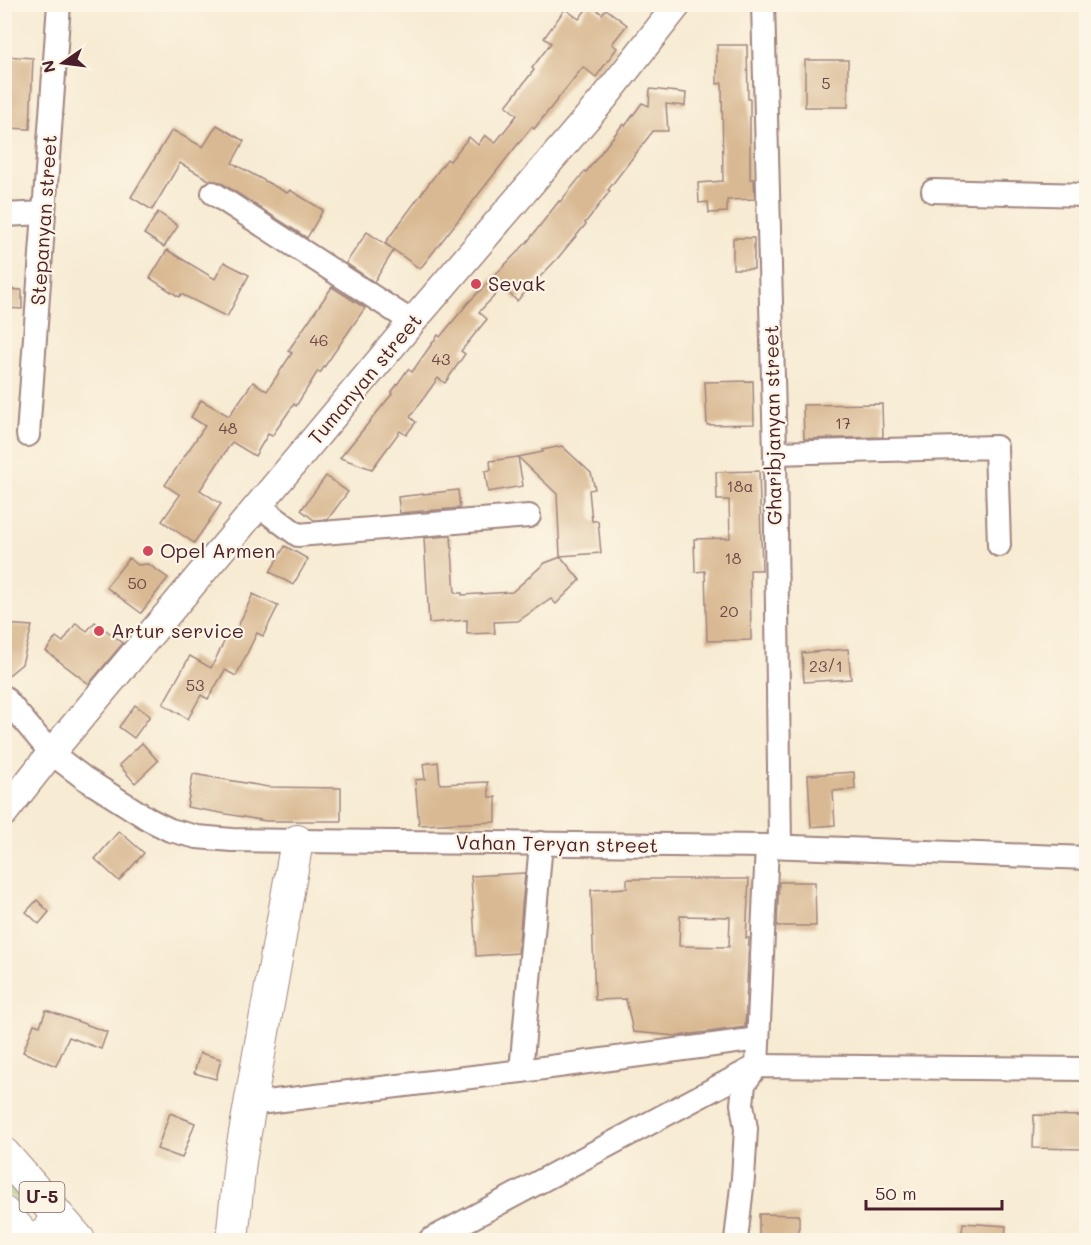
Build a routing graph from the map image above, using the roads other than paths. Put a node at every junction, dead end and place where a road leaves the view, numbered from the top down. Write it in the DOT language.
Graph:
graph roads {
  1 [pos="59,4"];
  2 [pos="678,4"];
  3 [pos="763,4"];
  4 [pos="933,191"];
  5 [pos="213,193"];
  6 [pos="1086,195"];
  7 [pos="44,213"];
  8 [pos="4,215"];
  9 [pos="412,322"];
  10 [pos="28,435"];
  11 [pos="775,453"];
  12 [pos="259,506"];
  13 [pos="529,516"];
  14 [pos="999,545"];
  15 [pos="4,697"];
  16 [pos="51,753"];
  17 [pos="4,813"];
  18 [pos="297,841"];
  19 [pos="541,843"];
  20 [pos="774,846"];
  21 [pos="1086,858"];
  22 [pos="758,1039"];
  23 [pos="757,1066"];
  24 [pos="1086,1069"];
  25 [pos="521,1071"];
  26 [pos="250,1104"];
  27 [pos="4,1154"];
  28 [pos="54,1211"];
  29 [pos="4,1213"];
  30 [pos="27,1239"];
  31 [pos="79,1240"];
  32 [pos="232,1240"];
  33 [pos="430,1240"];
  34 [pos="736,1240"];
  1 -- 7 [label="street, Stepanyan street"];
  2 -- 9 [label="main road, Tumanyan street"];
  3 -- 11 [label="street, Gharibjanyan street"];
  4 -- 6 [label="street"];
  5 -- 9 [label="street"];
  7 -- 8 [label="street"];
  7 -- 10 [label="street, Stepanyan street"];
  9 -- 12 [label="main road, Tumanyan street"];
  11 -- 14 [label="street"];
  11 -- 20 [label="street, Gharibjanyan street"];
  12 -- 13 [label="street"];
  12 -- 16 [label="main road, Tumanyan street"];
  15 -- 16 [label="street, Vahan Teryan street"];
  16 -- 17 [label="main road, Tumanyan street"];
  16 -- 18 [label="street, Vahan Teryan street"];
  18 -- 19 [label="street, Vahan Teryan street"];
  18 -- 26 [label="highway"];
  19 -- 20 [label="street, Vahan Teryan street"];
  19 -- 25 [label="street"];
  20 -- 21 [label="street, Vahan Teryan street"];
  20 -- 22 [label="street, Gharibjanyan street"];
  22 -- 23 [label="street, Gharibjanyan street"];
  22 -- 25 [label="street"];
  23 -- 24 [label="street"];
  23 -- 33 [label="street"];
  23 -- 34 [label="street"];
  25 -- 26 [label="street"];
  26 -- 32 [label="highway"];
  27 -- 28 [label="highway, Մ-5"];
  28 -- 30 [label="highway"];
  28 -- 31 [label="highway, Մ-5"];
  29 -- 30 [label="highway, Մ-5"];
}
